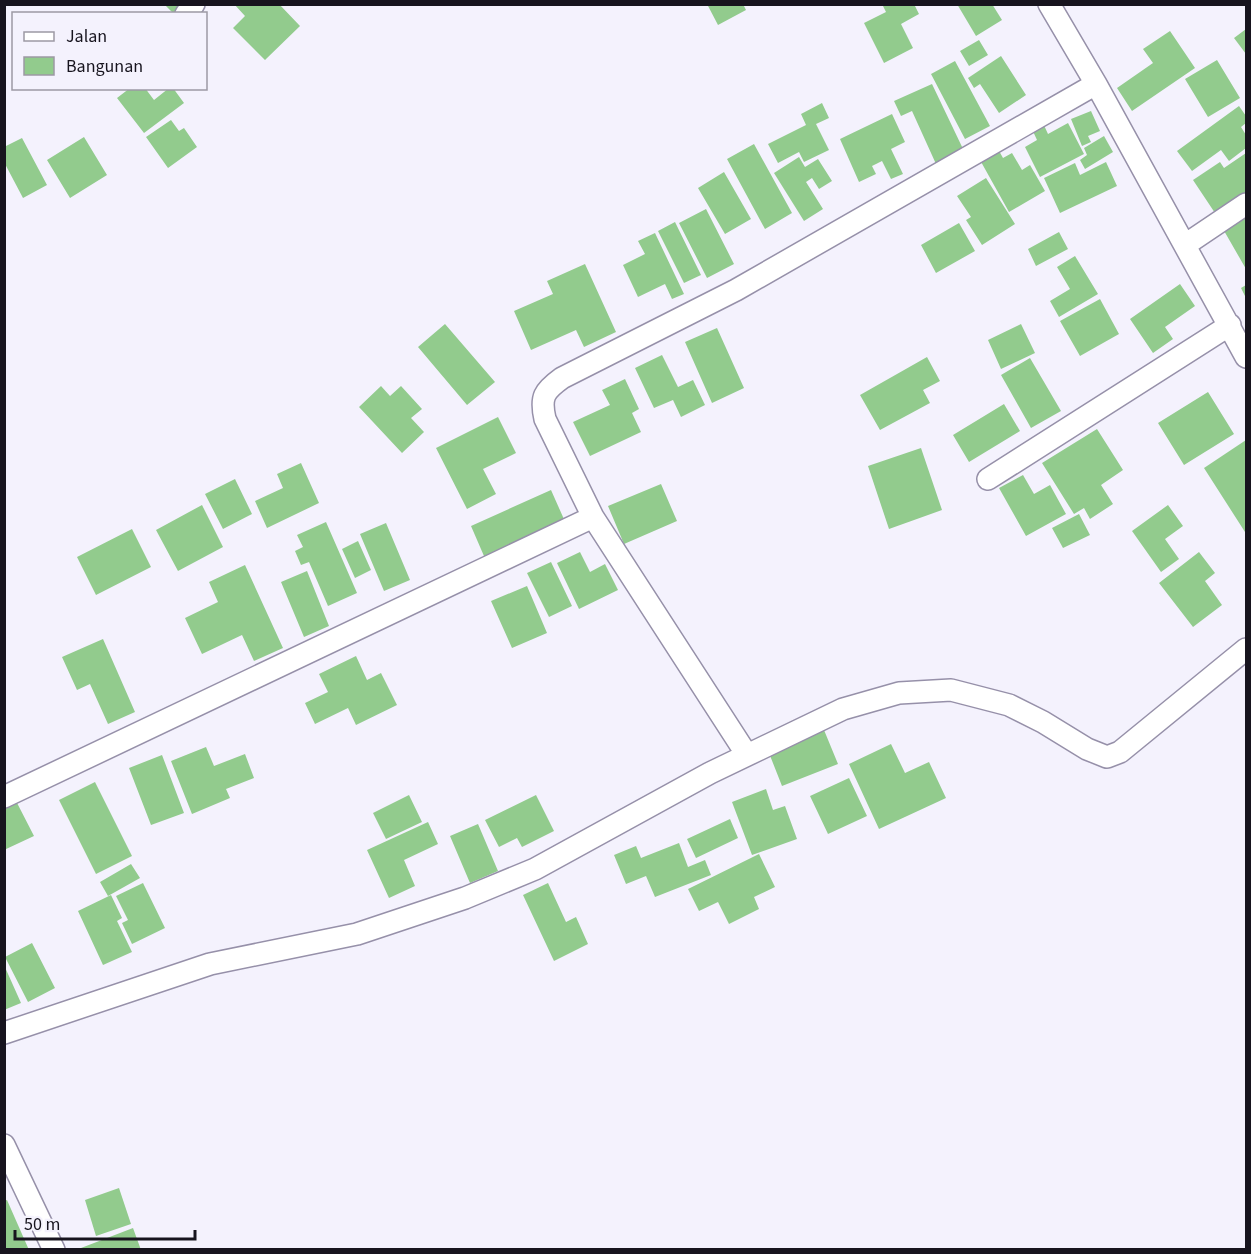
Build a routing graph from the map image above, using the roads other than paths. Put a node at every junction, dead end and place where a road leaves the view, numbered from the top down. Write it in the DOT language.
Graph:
graph roads {
  1 [pos="1048,4"];
  2 [pos="1096,84"];
  3 [pos="1246,204"];
  4 [pos="1185,245"];
  5 [pos="1230,326"];
  6 [pos="1246,357"];
  7 [pos="988,479"];
  8 [pos="593,517"];
  9 [pos="1246,649"];
  10 [pos="747,755"];
  11 [pos="4,797"];
  12 [pos="4,1033"];
  13 [pos="4,1144"];
  14 [pos="54,1250"];
  1 -- 2 [label="street"];
  2 -- 4 [label="street"];
  2 -- 8 [label="street"];
  3 -- 4 [label="street"];
  4 -- 5 [label="street"];
  5 -- 6 [label="street"];
  5 -- 7 [label="street"];
  8 -- 10 [label="street"];
  8 -- 11 [label="street"];
  9 -- 10 [label="street"];
  10 -- 12 [label="street"];
  13 -- 14 [label="street"];
}
